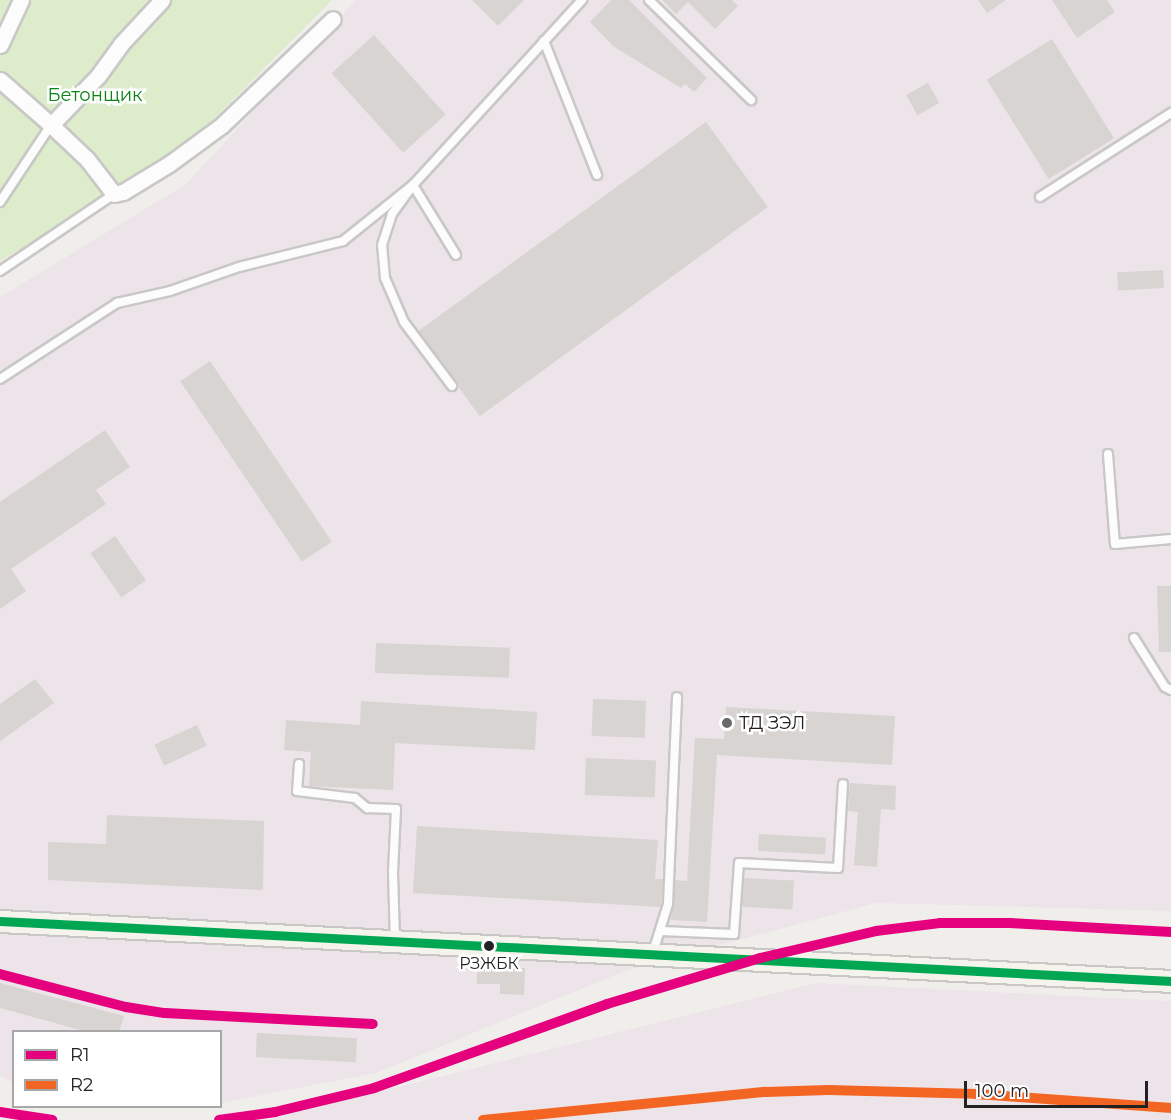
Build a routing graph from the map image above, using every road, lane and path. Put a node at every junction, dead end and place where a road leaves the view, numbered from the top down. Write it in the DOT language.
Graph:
graph roads {
  1 [pos="21,0"];
  2 [pos="162,0"];
  3 [pos="582,0"];
  4 [pos="649,0"];
  5 [pos="333,19"];
  6 [pos="544,41"];
  7 [pos="0,45"];
  8 [pos="0,80"];
  9 [pos="752,100"];
  10 [pos="1171,112"];
  11 [pos="51,125"];
  12 [pos="597,175"];
  13 [pos="413,185"];
  14 [pos="114,194"];
  15 [pos="1040,196"];
  16 [pos="0,202"];
  17 [pos="456,255"];
  18 [pos="0,271"];
  19 [pos="0,379"];
  20 [pos="452,386"];
  21 [pos="1108,454"];
  22 [pos="1171,539"];
  23 [pos="1134,638"];
  24 [pos="1171,690"];
  25 [pos="677,697"];
  26 [pos="298,764"];
  27 [pos="843,784"];
  28 [pos="0,921"];
  29 [pos="661,931"];
  30 [pos="395,941"];
  31 [pos="653,953"];
  32 [pos="1171,981"];
  1 -- 7 [label="street"];
  2 -- 11 [label="street"];
  3 -- 6 [label="lane"];
  4 -- 9 [label="lane"];
  5 -- 14 [label="street"];
  6 -- 12 [label="lane"];
  6 -- 13 [label="lane"];
  8 -- 11 [label="street"];
  10 -- 15 [label="lane"];
  11 -- 14 [label="street"];
  11 -- 16 [label="lane"];
  13 -- 17 [label="lane"];
  13 -- 19 [label="lane"];
  13 -- 20 [label="lane"];
  14 -- 18 [label="lane"];
  21 -- 22 [label="lane"];
  23 -- 24 [label="lane"];
  25 -- 29 [label="lane"];
  26 -- 30 [label="lane"];
  27 -- 29 [label="lane"];
  28 -- 30 [label="street"];
  29 -- 31 [label="lane"];
  30 -- 31 [label="street"];
  31 -- 32 [label="street"];
}
